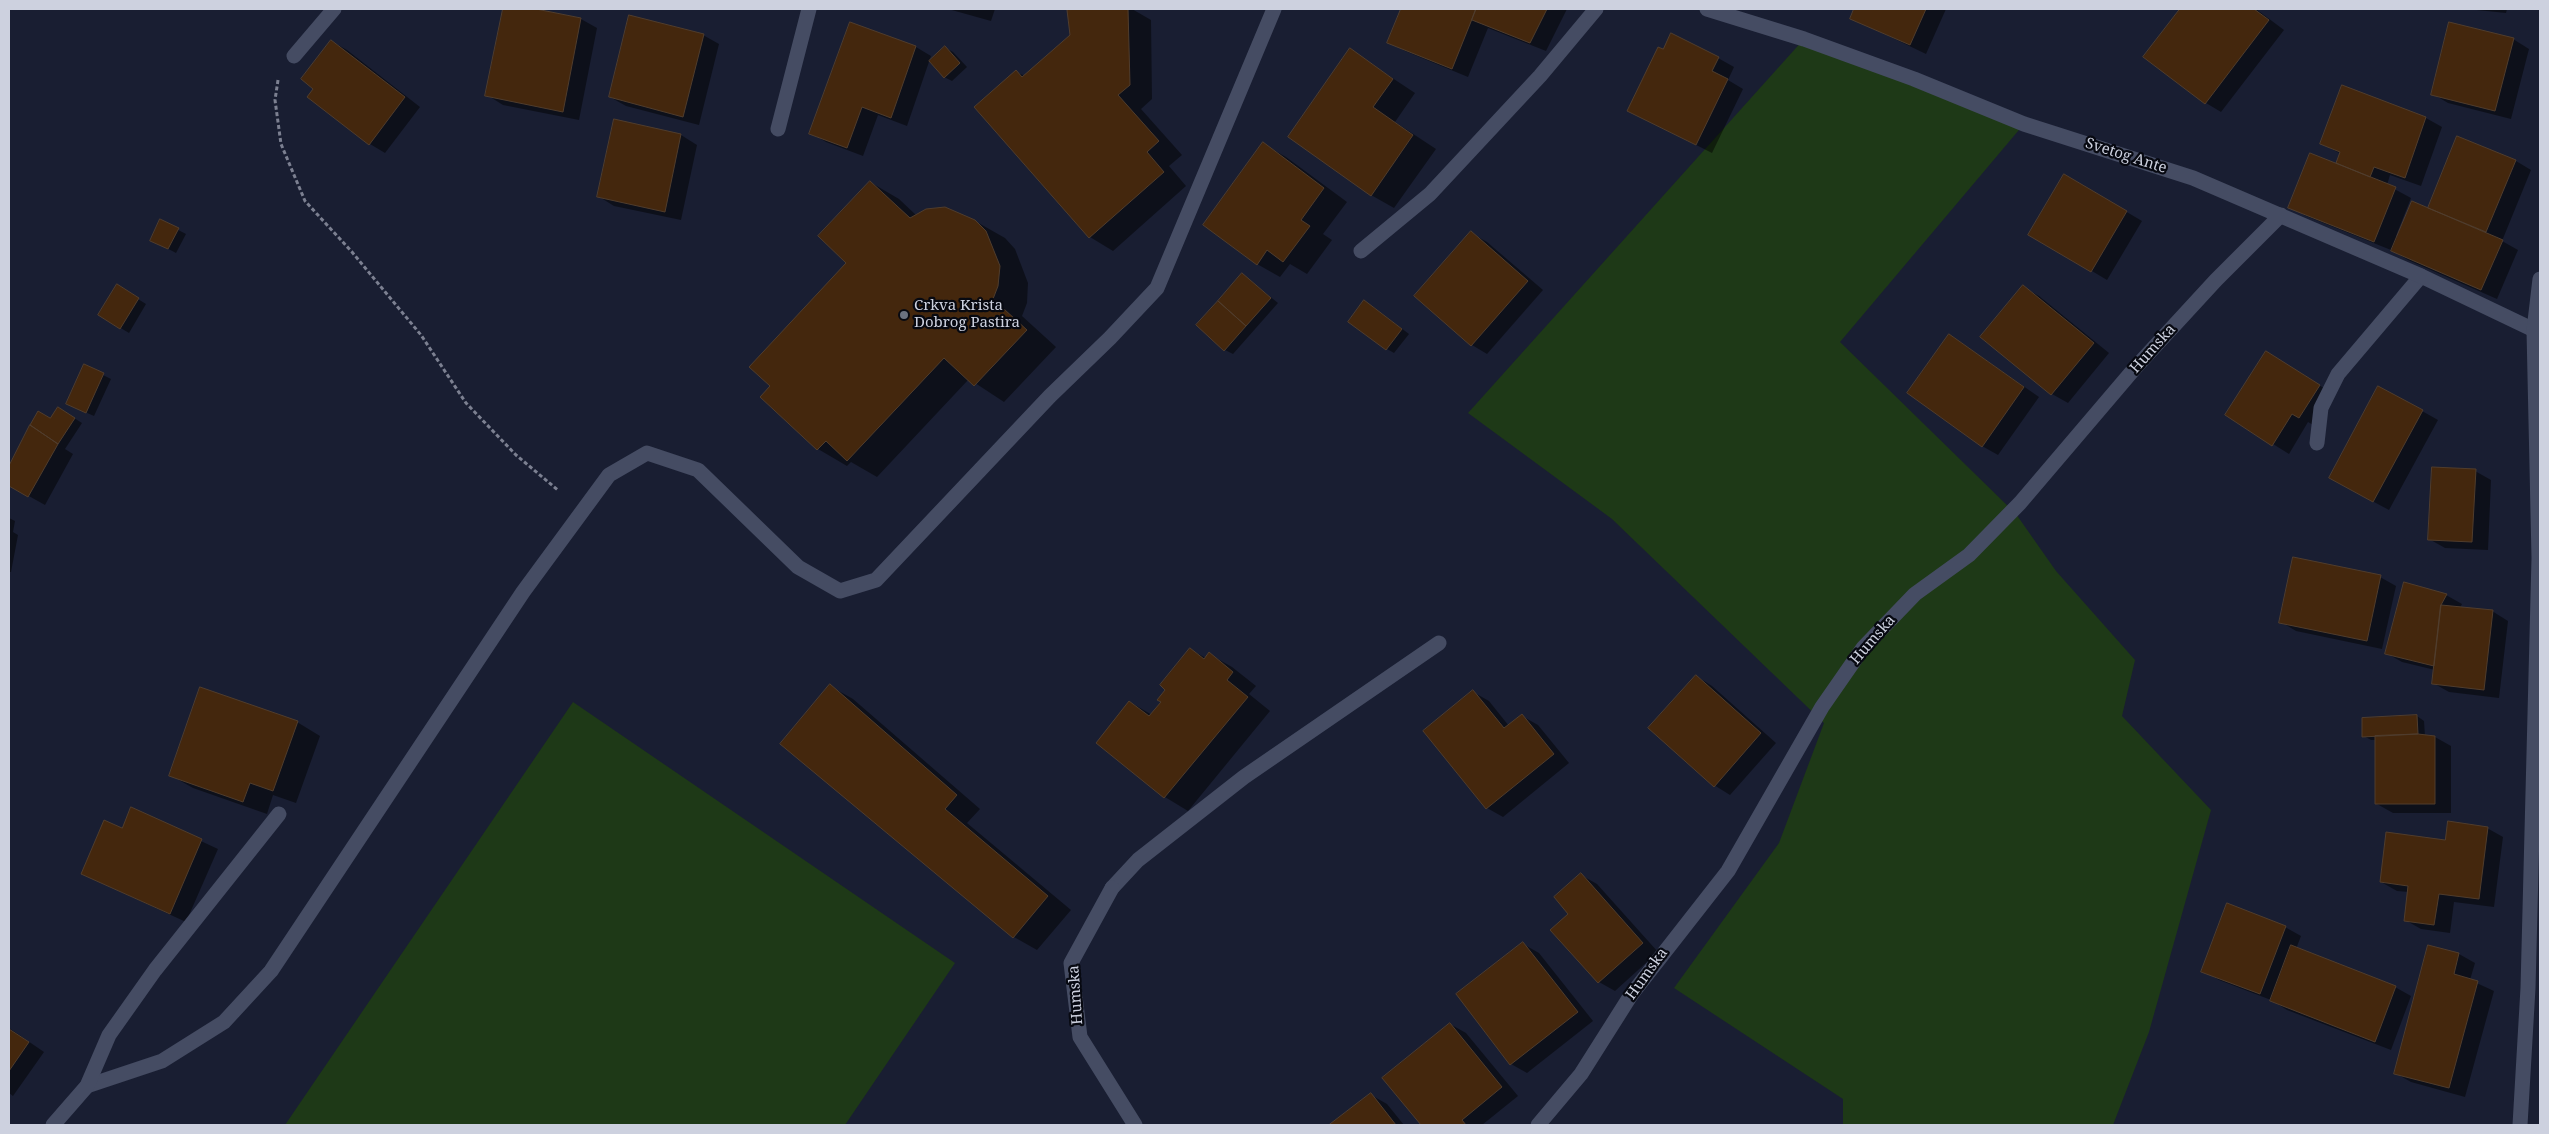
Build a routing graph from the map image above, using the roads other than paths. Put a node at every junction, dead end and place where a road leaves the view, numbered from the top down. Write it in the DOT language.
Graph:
graph roads {
  1 [pos="334,9"];
  2 [pos="809,9"];
  3 [pos="1274,9"];
  4 [pos="1596,9"];
  5 [pos="1707,9"];
  6 [pos="294,56"];
  7 [pos="778,129"];
  8 [pos="2281,214"];
  9 [pos="1361,251"];
  10 [pos="2421,276"];
  11 [pos="2540,279"];
  12 [pos="2534,330"];
  13 [pos="2317,443"];
  14 [pos="1439,644"];
  15 [pos="279,814"];
  16 [pos="87,1086"];
  17 [pos="53,1125"];
  18 [pos="1135,1125"];
  19 [pos="1538,1125"];
  20 [pos="2520,1125"];
  1 -- 6 [label="street"];
  2 -- 7 [label="street"];
  3 -- 16 [label="street"];
  4 -- 9 [label="street"];
  5 -- 8 [label="street, Svetog Ante"];
  8 -- 10 [label="street, Svetog Ante"];
  8 -- 19 [label="street, Humska"];
  10 -- 12 [label="street, Svetog Ante"];
  10 -- 13 [label="street"];
  11 -- 12 [label="street"];
  12 -- 20 [label="street"];
  14 -- 18 [label="street, Humska"];
  15 -- 16 [label="street"];
  16 -- 17 [label="street"];
}
